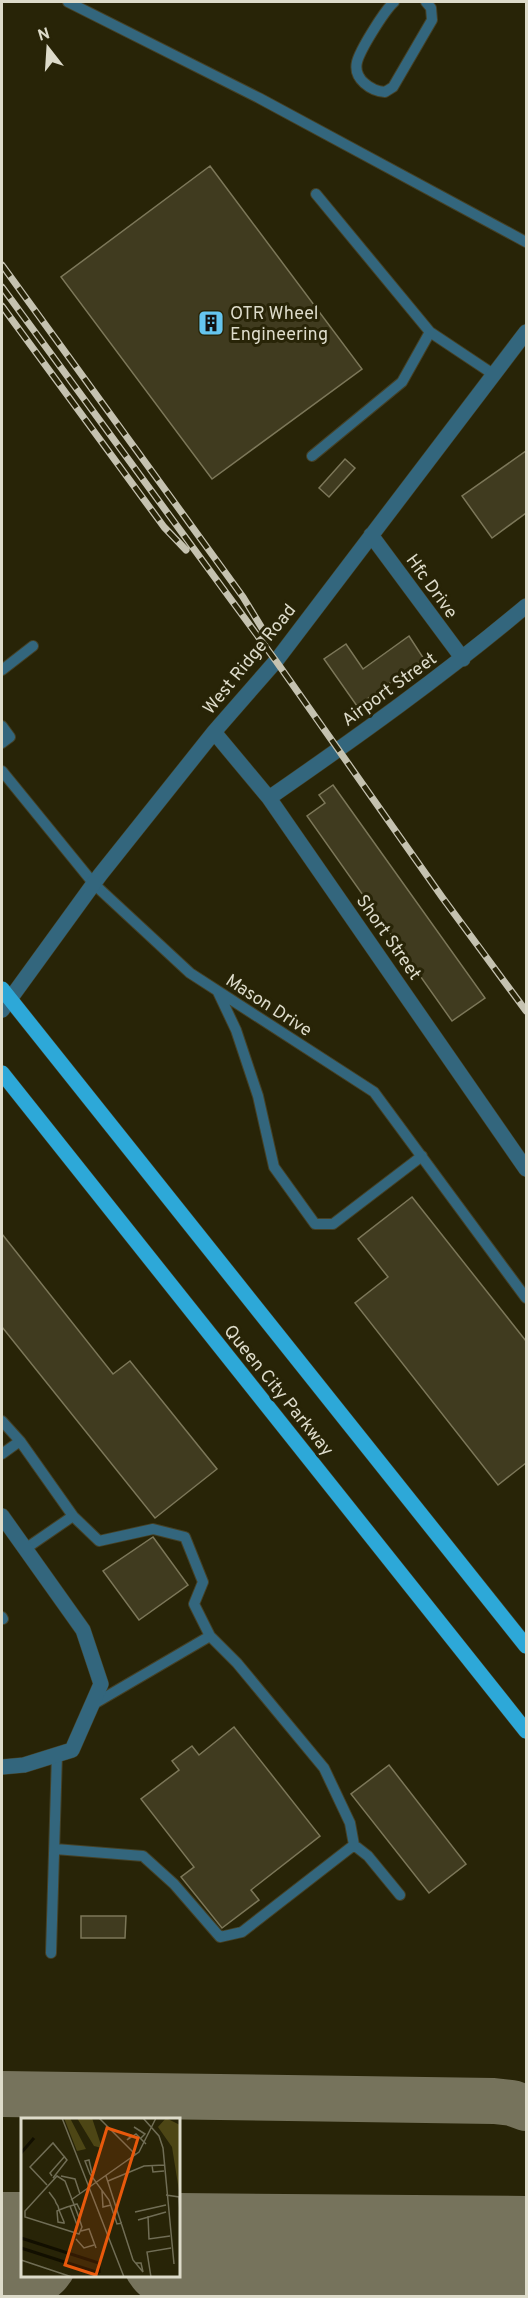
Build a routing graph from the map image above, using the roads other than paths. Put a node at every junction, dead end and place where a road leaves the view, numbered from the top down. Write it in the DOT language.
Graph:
graph roads {
  1 [pos="68,2"];
  2 [pos="394,2"];
  3 [pos="426,2"];
  4 [pos="316,194"];
  5 [pos="526,242"];
  6 [pos="430,332"];
  7 [pos="526,332"];
  8 [pos="493,375"];
  9 [pos="312,456"];
  10 [pos="370,535"];
  11 [pos="526,606"];
  12 [pos="33,646"];
  13 [pos="463,659"];
  14 [pos="2,670"];
  15 [pos="2,726"];
  16 [pos="214,732"];
  17 [pos="2,743"];
  18 [pos="2,771"];
  19 [pos="269,798"];
  20 [pos="94,884"];
  21 [pos="217,990"];
  22 [pos="4,1000"];
  23 [pos="2,1073"];
  24 [pos="422,1156"];
  25 [pos="526,1169"];
  26 [pos="526,1298"];
  27 [pos="2,1421"];
  28 [pos="20,1441"];
  29 [pos="2,1454"];
  30 [pos="2,1516"];
  31 [pos="73,1516"];
  32 [pos="25,1549"];
  33 [pos="210,1636"];
  34 [pos="526,1646"];
  35 [pos="92,1705"];
  36 [pos="526,1731"];
  37 [pos="57,1754"];
  38 [pos="2,1767"];
  39 [pos="354,1845"];
  40 [pos="55,1849"];
  41 [pos="400,1895"];
  42 [pos="51,1953"];
  1 -- 5 [label="lane"];
  2 -- 3 [label="lane"];
  4 -- 6 [label="lane"];
  6 -- 8 [label="lane"];
  6 -- 9 [label="lane"];
  7 -- 8 [label="street, West Ridge Road"];
  8 -- 10 [label="street, West Ridge Road"];
  10 -- 13 [label="street, Hfc Drive"];
  10 -- 16 [label="street, West Ridge Road"];
  11 -- 13 [label="street, Airport Street"];
  12 -- 14 [label="lane"];
  13 -- 19 [label="street, Airport Street"];
  15 -- 17 [label="lane"];
  16 -- 19 [label="street, Short Street"];
  16 -- 20 [label="street, West Ridge Road"];
  18 -- 20 [label="lane, Mason Drive"];
  19 -- 25 [label="street, Short Street"];
  20 -- 21 [label="lane, Mason Drive"];
  20 -- 22 [label="street, West Ridge Road"];
  21 -- 24 [label="lane, Mason Drive"];
  21 -- 24 [label="lane"];
  22 -- 34 [label="main road, Queen City Parkway"];
  23 -- 36 [label="main road, Queen City Parkway"];
  24 -- 26 [label="lane, Mason Drive"];
  27 -- 28 [label="lane"];
  28 -- 29 [label="lane"];
  28 -- 31 [label="lane"];
  30 -- 32 [label="street"];
  31 -- 32 [label="lane"];
  31 -- 33 [label="lane"];
  32 -- 35 [label="street"];
  33 -- 35 [label="lane"];
  33 -- 39 [label="lane"];
  35 -- 37 [label="street"];
  37 -- 38 [label="street"];
  37 -- 40 [label="lane"];
  39 -- 40 [label="lane"];
  39 -- 41 [label="lane"];
  40 -- 42 [label="lane"];
}
